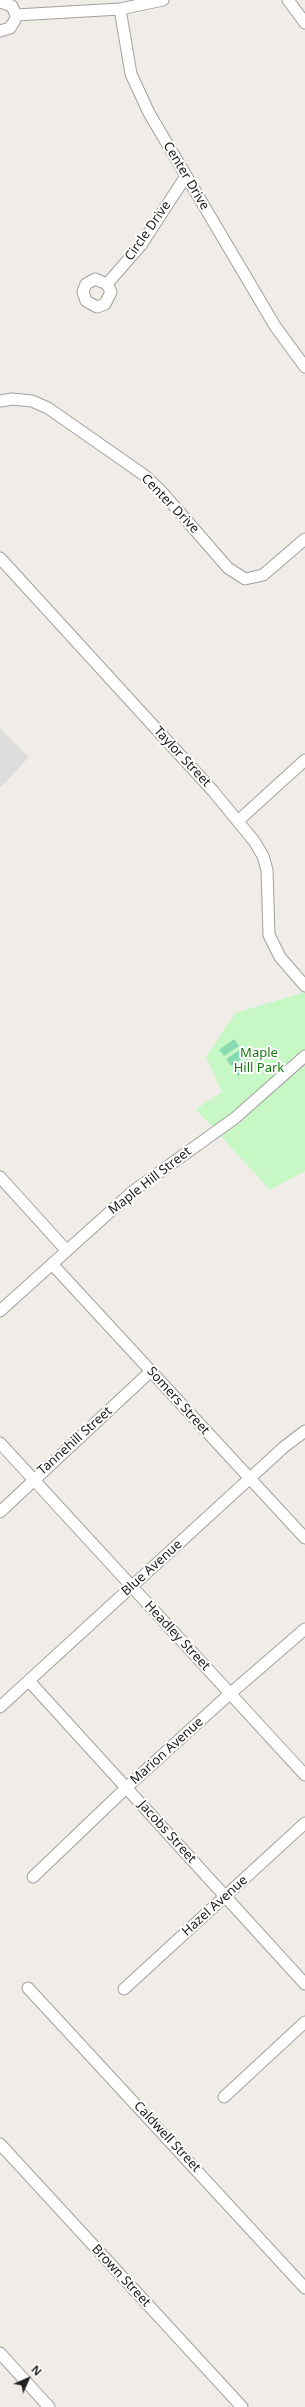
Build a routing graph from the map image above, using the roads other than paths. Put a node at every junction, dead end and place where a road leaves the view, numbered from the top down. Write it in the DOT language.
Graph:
graph roads {
  1 [pos="163,0"];
  2 [pos="288,0"];
  3 [pos="0,2"];
  4 [pos="120,9"];
  5 [pos="16,15"];
  6 [pos="305,23"];
  7 [pos="0,31"];
  8 [pos="186,176"];
  9 [pos="108,284"];
  10 [pos="305,367"];
  11 [pos="0,401"];
  12 [pos="305,539"];
  13 [pos="0,558"];
  14 [pos="305,760"];
  15 [pos="238,820"];
  16 [pos="305,986"];
  17 [pos="305,1056"];
  18 [pos="0,1177"];
  19 [pos="67,1251"];
  20 [pos="52,1264"];
  21 [pos="0,1311"];
  22 [pos="151,1371"];
  23 [pos="305,1431"];
  24 [pos="0,1443"];
  25 [pos="249,1479"];
  26 [pos="34,1480"];
  27 [pos="0,1512"];
  28 [pos="305,1538"];
  29 [pos="131,1587"];
  30 [pos="305,1629"];
  31 [pos="29,1681"];
  32 [pos="231,1694"];
  33 [pos="0,1707"];
  34 [pos="305,1775"];
  35 [pos="126,1788"];
  36 [pos="305,1823"];
  37 [pos="34,1877"];
  38 [pos="225,1897"];
  39 [pos="305,1984"];
  40 [pos="28,1988"];
  41 [pos="124,1989"];
  42 [pos="305,2022"];
  43 [pos="224,2097"];
  44 [pos="0,2144"];
  45 [pos="305,2288"];
  46 [pos="0,2353"];
  47 [pos="49,2407"];
  48 [pos="242,2407"];
  1 -- 4 [label="street"];
  2 -- 6 [label="street"];
  3 -- 5 [label="street"];
  4 -- 5 [label="street"];
  4 -- 8 [label="street, Center Drive"];
  5 -- 7 [label="street"];
  8 -- 9 [label="street, Circle Drive"];
  8 -- 10 [label="street, Center Drive"];
  11 -- 12 [label="street, Center Drive"];
  13 -- 15 [label="street, Taylor Street"];
  14 -- 15 [label="street"];
  15 -- 16 [label="street, Taylor Street"];
  17 -- 19 [label="street, Maple Hill Street"];
  18 -- 19 [label="street"];
  19 -- 20 [label="street, Maple Hill Street"];
  20 -- 21 [label="street, Maple Hill Street"];
  20 -- 22 [label="street, Somers Street"];
  22 -- 25 [label="street, Somers Street"];
  22 -- 26 [label="street, Tannehill Street"];
  23 -- 25 [label="street, Blue Avenue"];
  24 -- 26 [label="street, Headley Street"];
  25 -- 28 [label="street, Somers Street"];
  25 -- 29 [label="street, Blue Avenue"];
  26 -- 27 [label="street, Tannehill Street"];
  26 -- 29 [label="street, Headley Street"];
  29 -- 31 [label="street, Blue Avenue"];
  29 -- 32 [label="street, Headley Street"];
  30 -- 32 [label="street, Marion Avenue"];
  31 -- 33 [label="street, Blue Avenue"];
  31 -- 35 [label="street, Jacobs Street"];
  32 -- 34 [label="street, Headley Street"];
  32 -- 35 [label="street, Marion Avenue"];
  35 -- 37 [label="street, Marion Avenue"];
  35 -- 38 [label="street, Jacobs Street"];
  36 -- 38 [label="street, Hazel Avenue"];
  38 -- 39 [label="street, Jacobs Street"];
  38 -- 41 [label="street, Hazel Avenue"];
  40 -- 45 [label="street, Caldwell Street"];
  42 -- 43 [label="street"];
  44 -- 48 [label="street, Brown Street"];
  46 -- 47 [label="street"];
}
